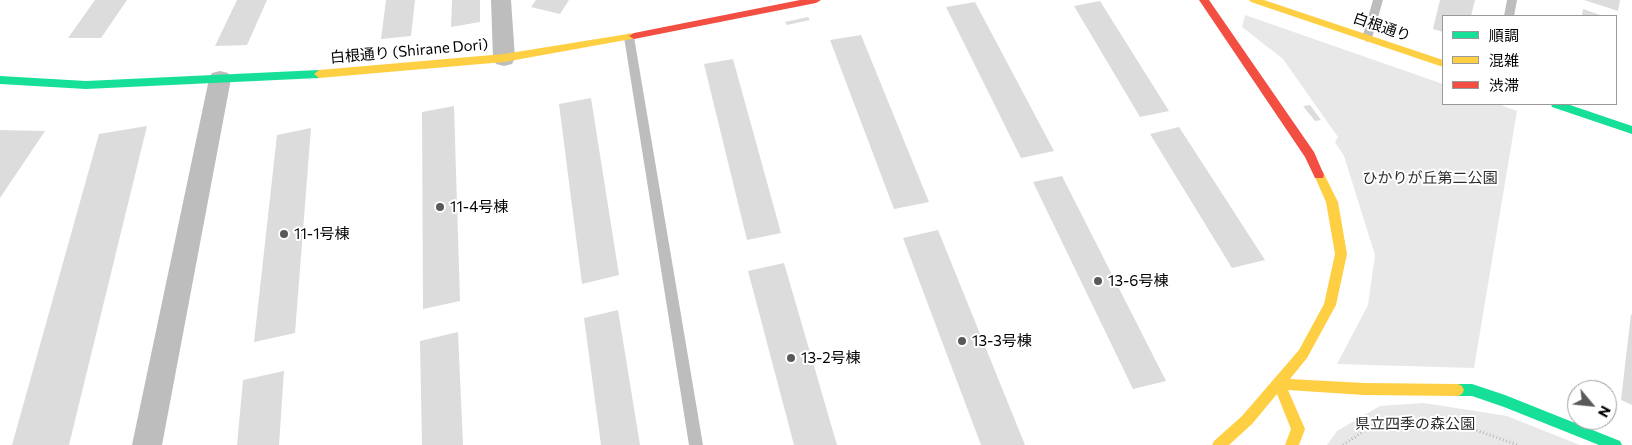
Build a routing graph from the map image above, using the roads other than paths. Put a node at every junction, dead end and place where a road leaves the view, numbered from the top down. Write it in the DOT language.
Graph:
graph roads {
  1 [pos="501,0"];
  2 [pos="816,0"];
  3 [pos="1204,0"];
  4 [pos="1254,0"];
  5 [pos="1378,0"];
  6 [pos="1512,0"];
  7 [pos="1509,15"];
  8 [pos="629,38"];
  9 [pos="1367,38"];
  10 [pos="504,58"];
  11 [pos="1442,64"];
  12 [pos="220,79"];
  13 [pos="0,80"];
  14 [pos="1559,105"];
  15 [pos="1632,130"];
  16 [pos="1279,384"];
  17 [pos="148,445"];
  18 [pos="696,445"];
  19 [pos="1219,445"];
  20 [pos="1292,445"];
  21 [pos="1615,445"];
  1 -- 10 [label="street"];
  2 -- 8 [label="street, 白根通り (Shirane Dori)"];
  3 -- 16 [label="street"];
  4 -- 9 [label="street, 白根通り"];
  5 -- 9 [label="lane"];
  6 -- 7 [label="lane"];
  8 -- 10 [label="street, 白根通り (Shirane Dori)"];
  8 -- 18 [label="lane"];
  9 -- 11 [label="street, 白根通り"];
  10 -- 12 [label="street, 白根通り (Shirane Dori)"];
  12 -- 13 [label="street, 白根通り (Shirane Dori)"];
  12 -- 17 [label="street"];
  14 -- 15 [label="street"];
  16 -- 19 [label="street"];
  16 -- 20 [label="street"];
  16 -- 21 [label="street"];
}
